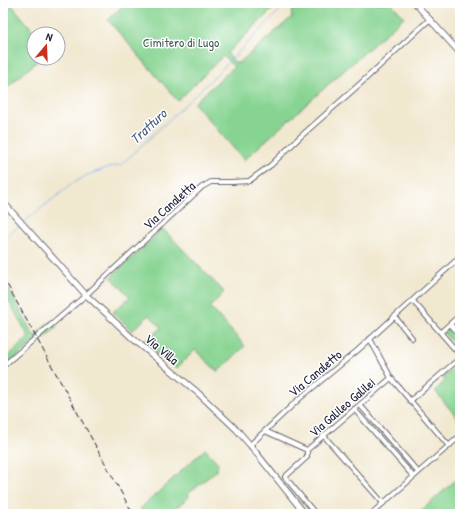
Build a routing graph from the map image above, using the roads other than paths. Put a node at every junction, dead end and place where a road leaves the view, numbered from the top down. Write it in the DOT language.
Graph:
graph roads {
  1 [pos="415,3"];
  2 [pos="430,19"];
  3 [pos="460,53"];
  4 [pos="3,202"];
  5 [pos="460,257"];
  6 [pos="86,295"];
  7 [pos="413,301"];
  8 [pos="460,315"];
  9 [pos="395,317"];
  10 [pos="450,324"];
  11 [pos="440,332"];
  12 [pos="460,335"];
  13 [pos="412,338"];
  14 [pos="370,339"];
  15 [pos="460,357"];
  16 [pos="3,366"];
  17 [pos="391,378"];
  18 [pos="410,401"];
  19 [pos="360,405"];
  20 [pos="354,410"];
  21 [pos="265,431"];
  22 [pos="324,436"];
  23 [pos="460,436"];
  24 [pos="250,445"];
  25 [pos="448,446"];
  26 [pos="308,450"];
  27 [pos="418,472"];
  28 [pos="413,476"];
  29 [pos="383,503"];
  30 [pos="305,514"];
  31 [pos="309,514"];
  32 [pos="371,514"];
  1 -- 2 [label="street"];
  2 -- 3 [label="street"];
  2 -- 6 [label="street, Via Canaletta"];
  4 -- 6 [label="street, Via Villa"];
  5 -- 7 [label="street, Via Canaletto"];
  6 -- 16 [label="street, Via Canaletta"];
  6 -- 24 [label="street, Via Villa"];
  7 -- 9 [label="street, Via Canaletto"];
  7 -- 11 [label="street"];
  8 -- 10 [label="street"];
  9 -- 13 [label="street"];
  9 -- 14 [label="street, Via Canaletto"];
  10 -- 11 [label="street"];
  10 -- 12 [label="street"];
  11 -- 15 [label="street"];
  14 -- 17 [label="street, Via Galileo Galilei"];
  14 -- 21 [label="street, Via Canaletto"];
  15 -- 18 [label="street"];
  17 -- 18 [label="street"];
  17 -- 19 [label="street, Via Galileo Galilei"];
  18 -- 25 [label="street"];
  19 -- 20 [label="street, Via Galileo Galilei"];
  19 -- 27 [label="street"];
  20 -- 22 [label="street, Via Galileo Galilei"];
  20 -- 28 [label="street"];
  21 -- 24 [label="street, Via Canaletto"];
  21 -- 26 [label="street, Via Galileo Galilei"];
  22 -- 26 [label="street, Via Galileo Galilei"];
  22 -- 29 [label="street"];
  23 -- 25 [label="street"];
  24 -- 30 [label="street, Via Villa"];
  25 -- 27 [label="street"];
  26 -- 31 [label="street"];
  27 -- 28 [label="street"];
  28 -- 29 [label="street"];
  29 -- 32 [label="street"];
}
